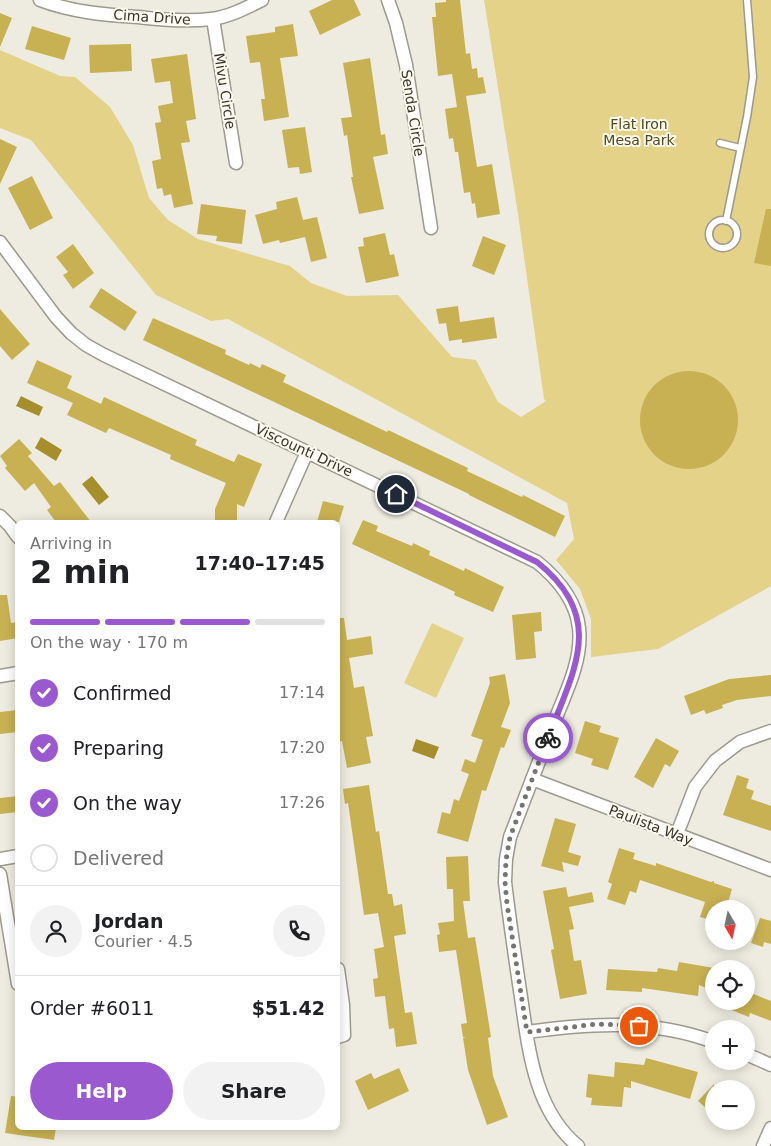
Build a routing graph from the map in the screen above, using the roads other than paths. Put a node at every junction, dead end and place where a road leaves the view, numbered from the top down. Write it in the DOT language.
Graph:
graph roads {
  1 [pos="40,0"];
  2 [pos="262,0"];
  3 [pos="388,0"];
  4 [pos="747,0"];
  5 [pos="213,19"];
  6 [pos="720,143"];
  7 [pos="740,148"];
  8 [pos="236,163"];
  9 [pos="726,221"];
  10 [pos="431,228"];
  11 [pos="0,242"];
  12 [pos="307,452"];
  13 [pos="0,516"];
  14 [pos="277,520"];
  15 [pos="15,533"];
  16 [pos="15,674"];
  17 [pos="0,676"];
  18 [pos="771,732"];
  19 [pos="532,779"];
  20 [pos="677,834"];
  21 [pos="15,856"];
  22 [pos="0,859"];
  23 [pos="771,870"];
  24 [pos="0,874"];
  25 [pos="15,966"];
  26 [pos="340,983"];
  27 [pos="527,1032"];
  28 [pos="341,1036"];
  29 [pos="705,1040"];
  30 [pos="755,1058"];
  31 [pos="771,1066"];
  32 [pos="771,1128"];
  33 [pos="578,1146"];
  34 [pos="763,1146"];
  1 -- 5 [label="street, Cima Drive"];
  2 -- 5 [label="street, Cima Drive"];
  3 -- 10 [label="street, Senda Circle"];
  4 -- 7 [label="lane"];
  5 -- 8 [label="street, Mivu Circle"];
  6 -- 7 [label="lane"];
  7 -- 9 [label="lane"];
  9 -- 9 [label="lane"];
  11 -- 12 [label="street, Viscounti Drive"];
  12 -- 14 [label="street"];
  12 -- 19 [label="street, Viscounti Drive"];
  13 -- 15 [label="street"];
  16 -- 17 [label="street"];
  18 -- 20 [label="street"];
  19 -- 20 [label="street, Paulista Way"];
  19 -- 27 [label="street, Viscounti Drive"];
  20 -- 23 [label="street, Paulista Way"];
  21 -- 22 [label="street"];
  24 -- 25 [label="street"];
  26 -- 28 [label="street"];
  27 -- 29 [label="street"];
  27 -- 33 [label="street, Viscounti Drive"];
  30 -- 31 [label="street"];
  32 -- 34 [label="street"];
}
